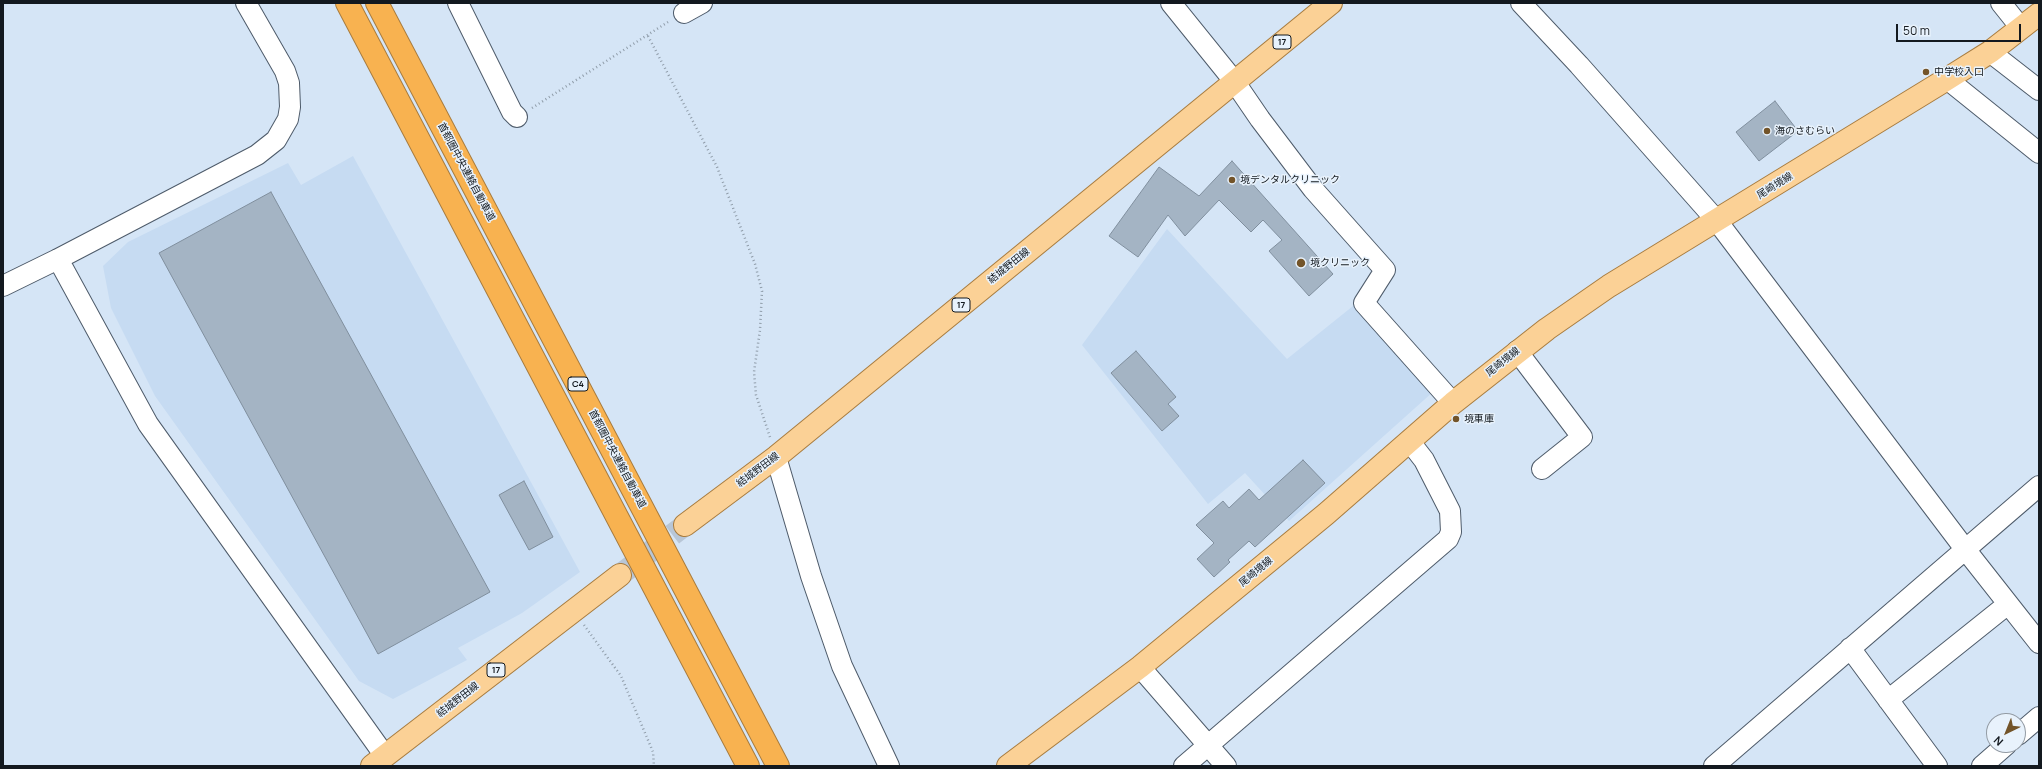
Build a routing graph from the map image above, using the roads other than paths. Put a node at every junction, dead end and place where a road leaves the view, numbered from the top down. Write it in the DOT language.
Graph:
graph roads {
  1 [pos="246,3"];
  2 [pos="377,3"];
  3 [pos="458,3"];
  4 [pos="702,3"];
  5 [pos="1171,3"];
  6 [pos="1331,3"];
  7 [pos="1521,3"];
  8 [pos="2001,3"];
  9 [pos="348,5"];
  10 [pos="684,12"];
  11 [pos="2039,14"];
  12 [pos="2021,28"];
  13 [pos="1990,52"];
  14 [pos="1947,79"];
  15 [pos="1234,81"];
  16 [pos="2039,90"];
  17 [pos="517,117"];
  18 [pos="2039,153"];
  19 [pos="1717,221"];
  20 [pos="58,259"];
  21 [pos="3,286"];
  22 [pos="1517,351"];
  23 [pos="1453,403"];
  24 [pos="1410,442"];
  25 [pos="776,457"];
  26 [pos="1542,469"];
  27 [pos="2039,486"];
  28 [pos="685,525"];
  29 [pos="1965,550"];
  30 [pos="620,575"];
  31 [pos="2008,604"];
  32 [pos="2039,643"];
  33 [pos="1850,648"];
  34 [pos="1140,667"];
  35 [pos="1888,700"];
  36 [pos="2039,718"];
  37 [pos="2026,729"];
  38 [pos="1206,745"];
  39 [pos="1997,753"];
  40 [pos="378,761"];
  41 [pos="748,766"];
  42 [pos="778,766"];
  43 [pos="889,766"];
  44 [pos="1008,766"];
  45 [pos="1184,766"];
  46 [pos="1226,766"];
  47 [pos="1714,766"];
  48 [pos="1937,766"];
  49 [pos="1982,766"];
  1 -- 20 [label="street"];
  2 -- 42 [label="highway, 首都圏中央連絡自動車道 / C4"];
  3 -- 17 [label="street"];
  4 -- 10 [label="street"];
  5 -- 15 [label="street"];
  6 -- 15 [label="main road, 結城野田線 / 17"];
  7 -- 19 [label="street"];
  8 -- 12 [label="street"];
  9 -- 41 [label="highway, C4"];
  11 -- 12 [label="main road, 尾崎境線"];
  12 -- 13 [label="main road, 尾崎境線"];
  13 -- 14 [label="main road, 尾崎境線"];
  13 -- 16 [label="street"];
  14 -- 18 [label="street"];
  14 -- 19 [label="main road, 尾崎境線"];
  15 -- 23 [label="street"];
  15 -- 25 [label="main road, 結城野田線 / 17"];
  19 -- 22 [label="main road, 尾崎境線"];
  19 -- 29 [label="street"];
  20 -- 21 [label="street"];
  20 -- 40 [label="street"];
  22 -- 23 [label="main road, 尾崎境線"];
  22 -- 26 [label="street"];
  23 -- 24 [label="main road, 尾崎境線"];
  24 -- 34 [label="main road, 尾崎境線"];
  24 -- 38 [label="street"];
  25 -- 28 [label="main road, 結城野田線 / 17"];
  25 -- 43 [label="street"];
  27 -- 29 [label="street"];
  29 -- 31 [label="street"];
  29 -- 33 [label="street"];
  30 -- 40 [label="main road, 結城野田線 / 17"];
  31 -- 32 [label="street"];
  31 -- 35 [label="street"];
  33 -- 35 [label="street"];
  33 -- 47 [label="street"];
  34 -- 38 [label="street"];
  34 -- 44 [label="main road, 尾崎境線"];
  35 -- 48 [label="street"];
  36 -- 37 [label="street"];
  38 -- 45 [label="street"];
  38 -- 46 [label="street"];
  39 -- 49 [label="street"];
}
